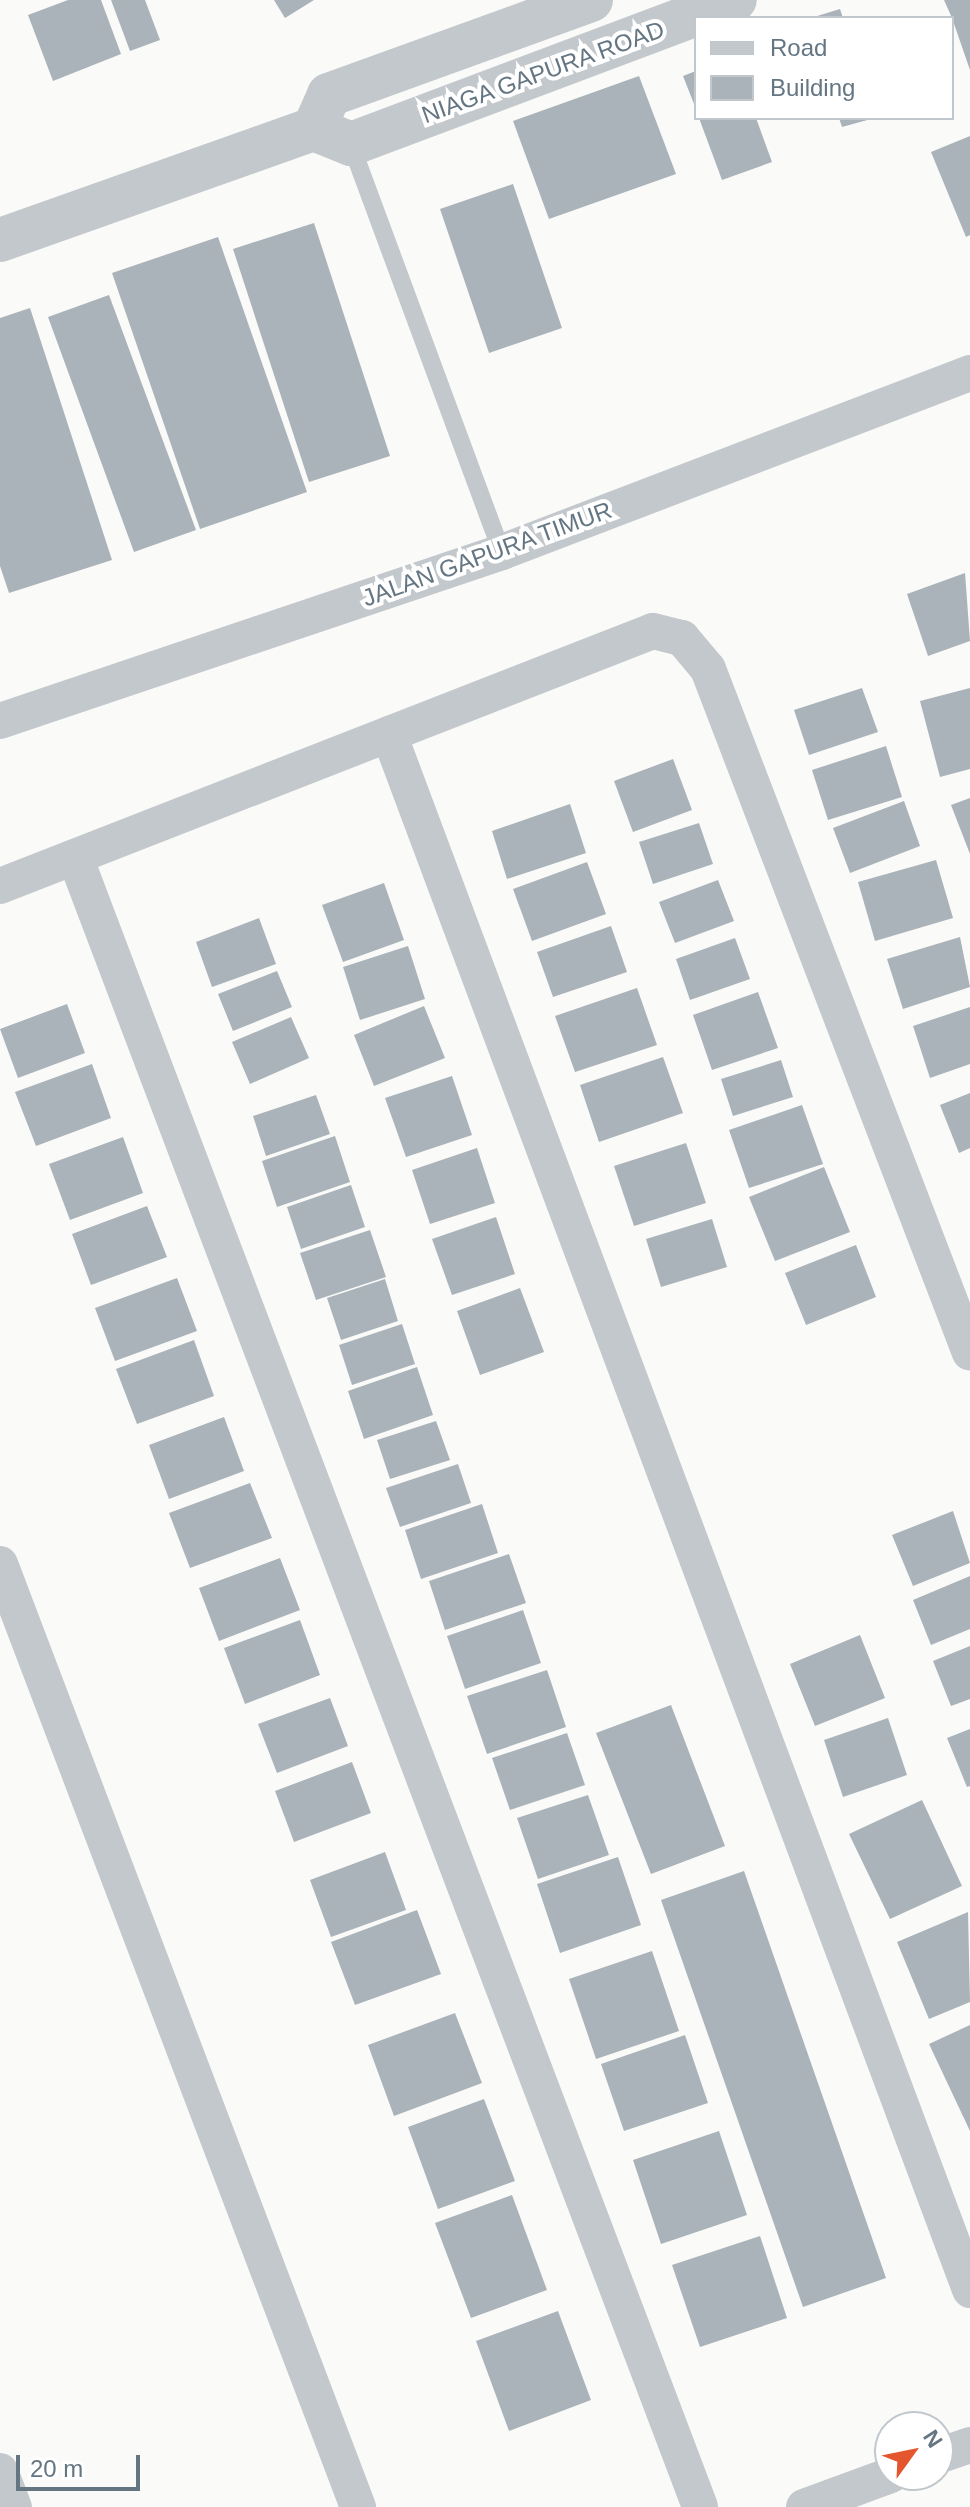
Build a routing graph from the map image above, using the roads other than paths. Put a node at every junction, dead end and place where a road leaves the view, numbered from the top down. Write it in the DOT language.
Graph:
graph roads {
  1 [pos="591,0"];
  2 [pos="735,0"];
  3 [pos="331,123"];
  4 [pos="0,240"];
  5 [pos="970,373"];
  6 [pos="502,552"];
  7 [pos="0,721"];
  8 [pos="389,734"];
  9 [pos="75,857"];
  10 [pos="0,886"];
  11 [pos="970,1353"];
  12 [pos="0,1564"];
  13 [pos="970,2290"];
  14 [pos="0,2471"];
  15 [pos="874,2481"];
  16 [pos="14,2507"];
  17 [pos="358,2507"];
  18 [pos="700,2507"];
  19 [pos="804,2507"];
  1 -- 3 [label="street"];
  2 -- 3 [label="street, NIAGA GAPURA ROAD"];
  3 -- 4 [label="street"];
  3 -- 6 [label="lane"];
  5 -- 6 [label="street, JALAN GAPURA TIMUR"];
  6 -- 7 [label="street, JALAN GAPURA TIMUR"];
  8 -- 9 [label="street"];
  8 -- 11 [label="street"];
  8 -- 13 [label="street"];
  9 -- 10 [label="street"];
  9 -- 18 [label="street"];
  12 -- 17 [label="street"];
  14 -- 16 [label="street"];
  15 -- 19 [label="street"];
}
